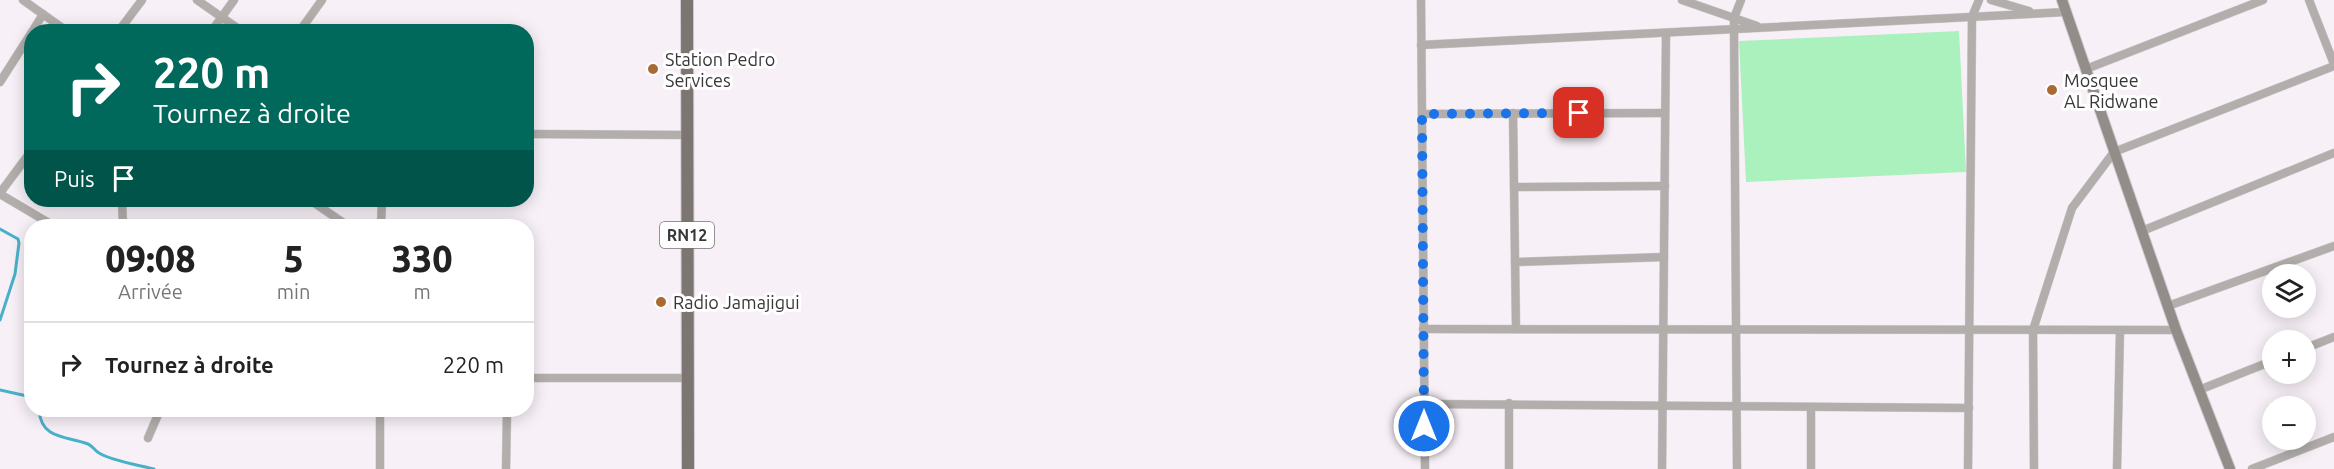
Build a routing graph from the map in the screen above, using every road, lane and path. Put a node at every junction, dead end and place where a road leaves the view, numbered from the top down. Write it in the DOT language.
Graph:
graph roads {
  1 [pos="23,0"];
  2 [pos="142,0"];
  3 [pos="197,0"];
  4 [pos="234,0"];
  5 [pos="322,0"];
  6 [pos="687,0"];
  7 [pos="1421,0"];
  8 [pos="1682,0"];
  9 [pos="1741,0"];
  10 [pos="1979,0"];
  11 [pos="1991,0"];
  12 [pos="2062,0"];
  13 [pos="2263,0"];
  14 [pos="2309,0"];
  15 [pos="2066,12"];
  16 [pos="43,14"];
  17 [pos="2036,14"];
  18 [pos="222,17"];
  19 [pos="1972,17"];
  20 [pos="1734,18"];
  21 [pos="37,24"];
  22 [pos="57,24"];
  23 [pos="124,24"];
  24 [pos="217,24"];
  25 [pos="232,24"];
  26 [pos="305,24"];
  27 [pos="1761,28"];
  28 [pos="1734,29"];
  29 [pos="1666,33"];
  30 [pos="24,44"];
  31 [pos="1421,45"];
  32 [pos="2334,65"];
  33 [pos="2086,69"];
  34 [pos="0,82"];
  35 [pos="1514,113"];
  36 [pos="1665,113"];
  37 [pos="1422,114"];
  38 [pos="534,134"];
  39 [pos="687,135"];
  40 [pos="2114,152"];
  41 [pos="2334,153"];
  42 [pos="24,161"];
  43 [pos="1665,186"];
  44 [pos="1514,187"];
  45 [pos="0,193"];
  46 [pos="320,207"];
  47 [pos="43,219"];
  48 [pos="338,219"];
  49 [pos="2142,231"];
  50 [pos="2334,246"];
  51 [pos="1664,257"];
  52 [pos="1515,262"];
  53 [pos="2168,306"];
  54 [pos="1424,329"];
  55 [pos="1516,329"];
  56 [pos="1663,329"];
  57 [pos="1736,329"];
  58 [pos="1970,330"];
  59 [pos="2033,330"];
  60 [pos="2120,330"];
  61 [pos="2176,330"];
  62 [pos="2334,337"];
  63 [pos="2316,344"];
  64 [pos="2262,365"];
  65 [pos="534,378"];
  66 [pos="688,378"];
  67 [pos="2199,390"];
  68 [pos="1509,403"];
  69 [pos="1424,404"];
  70 [pos="1662,407"];
  71 [pos="1737,408"];
  72 [pos="1811,408"];
  73 [pos="1969,408"];
  74 [pos="157,417"];
  75 [pos="380,417"];
  76 [pos="507,417"];
  77 [pos="2334,437"];
  78 [pos="148,438"];
  79 [pos="380,469"];
  80 [pos="506,469"];
  81 [pos="688,469"];
  82 [pos="1425,469"];
  83 [pos="1509,469"];
  84 [pos="1662,469"];
  85 [pos="1737,469"];
  86 [pos="1811,469"];
  87 [pos="1968,469"];
  88 [pos="2034,469"];
  89 [pos="2117,469"];
  90 [pos="2230,469"];
  91 [pos="2252,469"];
  1 -- 16 [label="street"];
  2 -- 23 [label="street"];
  3 -- 18 [label="street"];
  4 -- 18 [label="street"];
  5 -- 26 [label="street"];
  6 -- 39 [label="main road, RN12"];
  7 -- 31 [label="street"];
  8 -- 20 [label="street"];
  9 -- 20 [label="street"];
  10 -- 19 [label="street"];
  11 -- 17 [label="street"];
  12 -- 15 [label="street"];
  13 -- 33 [label="street"];
  14 -- 32 [label="street"];
  15 -- 17 [label="street"];
  15 -- 33 [label="street"];
  16 -- 21 [label="street"];
  16 -- 22 [label="street"];
  17 -- 19 [label="street"];
  18 -- 24 [label="street"];
  18 -- 25 [label="street"];
  19 -- 27 [label="street"];
  19 -- 58 [label="street"];
  20 -- 27 [label="street"];
  20 -- 28 [label="street"];
  27 -- 28 [label="street"];
  28 -- 29 [label="street"];
  28 -- 57 [label="street"];
  29 -- 31 [label="street"];
  29 -- 36 [label="street"];
  30 -- 34 [label="street"];
  31 -- 37 [label="street"];
  32 -- 40 [label="street"];
  33 -- 40 [label="street"];
  35 -- 36 [label="street"];
  35 -- 37 [label="street"];
  35 -- 44 [label="street"];
  36 -- 43 [label="street"];
  37 -- 54 [label="street"];
  38 -- 39 [label="street"];
  39 -- 66 [label="main road, RN12"];
  40 -- 49 [label="street"];
  40 -- 59 [label="street"];
  41 -- 49 [label="street"];
  42 -- 45 [label="street"];
  43 -- 44 [label="street"];
  43 -- 51 [label="street"];
  44 -- 52 [label="street"];
  45 -- 47 [label="street"];
  46 -- 48 [label="street"];
  49 -- 53 [label="street"];
  50 -- 53 [label="street"];
  51 -- 52 [label="street"];
  51 -- 56 [label="street"];
  52 -- 55 [label="street"];
  53 -- 61 [label="street"];
  54 -- 55 [label="street"];
  54 -- 69 [label="street"];
  55 -- 56 [label="street"];
  56 -- 57 [label="street"];
  56 -- 70 [label="street"];
  57 -- 58 [label="street"];
  57 -- 71 [label="street"];
  58 -- 59 [label="street"];
  58 -- 73 [label="street"];
  59 -- 60 [label="street"];
  59 -- 88 [label="street"];
  60 -- 61 [label="street"];
  60 -- 89 [label="street"];
  61 -- 67 [label="street"];
  62 -- 63 [label="street"];
  64 -- 67 [label="street"];
  65 -- 66 [label="street"];
  66 -- 81 [label="main road, RN12"];
  67 -- 90 [label="street"];
  68 -- 69 [label="street"];
  68 -- 70 [label="street"];
  68 -- 83 [label="street"];
  69 -- 82 [label="street"];
  70 -- 71 [label="street"];
  70 -- 84 [label="street"];
  71 -- 72 [label="street"];
  71 -- 85 [label="street"];
  72 -- 73 [label="street"];
  72 -- 86 [label="street"];
  73 -- 87 [label="street"];
  74 -- 78 [label="street"];
  75 -- 79 [label="street"];
  76 -- 80 [label="street"];
  77 -- 91 [label="street"];
}
